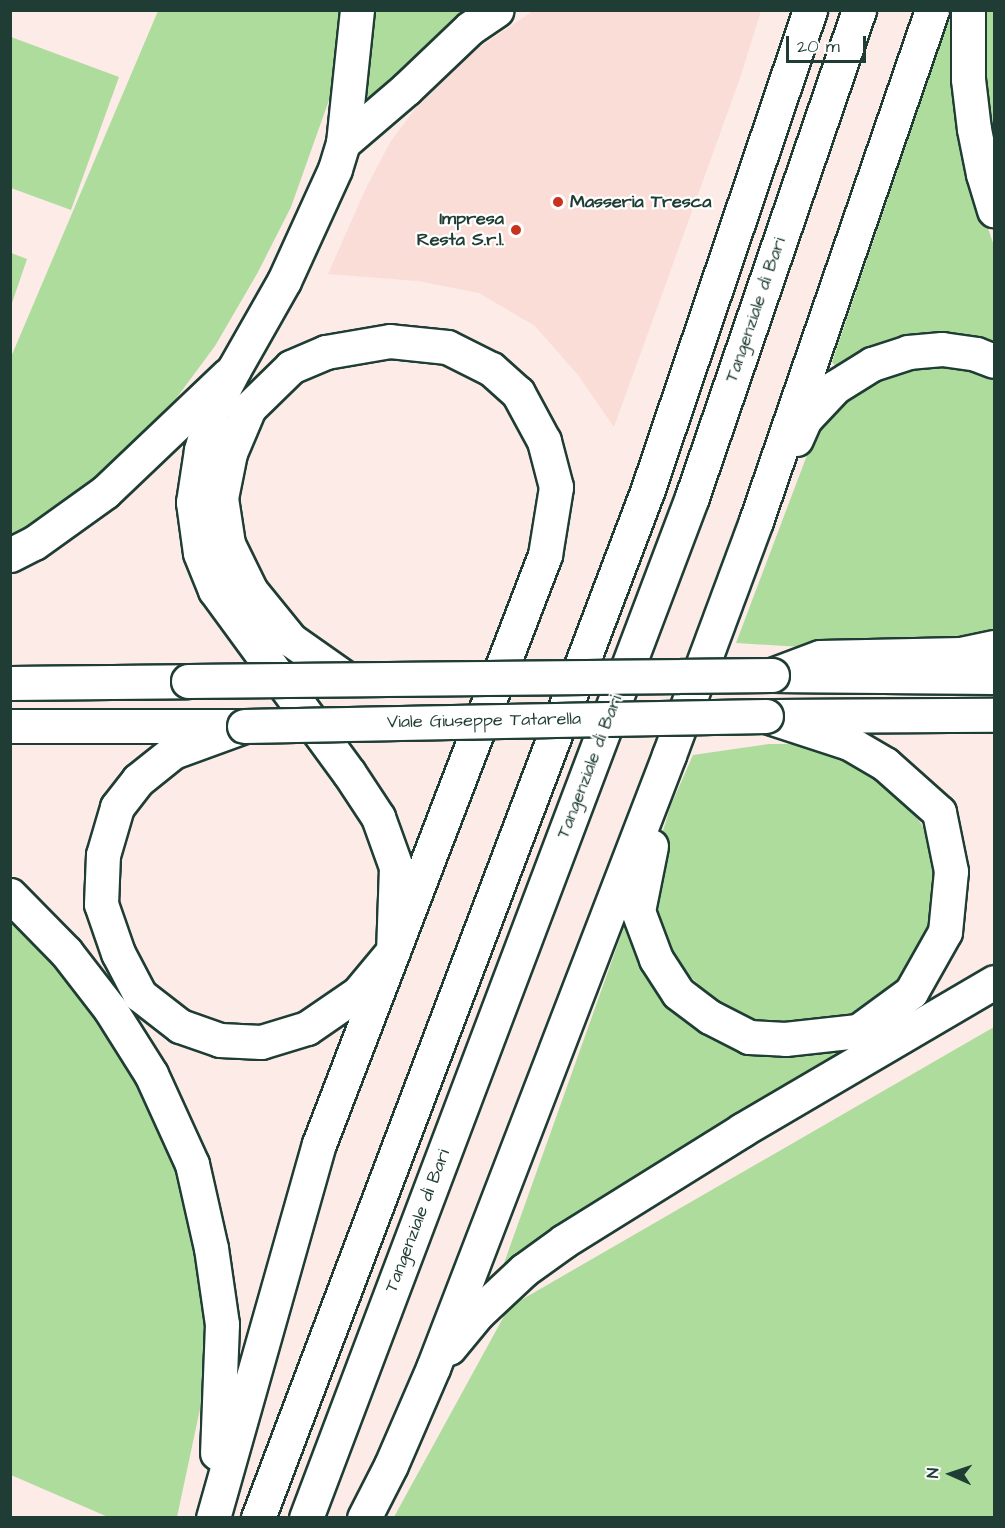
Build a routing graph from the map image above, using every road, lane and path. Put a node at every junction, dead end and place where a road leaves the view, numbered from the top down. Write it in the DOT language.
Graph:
graph roads {
  1 [pos="357,10"];
  2 [pos="497,10"];
  3 [pos="810,10"];
  4 [pos="859,10"];
  5 [pos="933,10"];
  6 [pos="968,10"];
  7 [pos="343,142"];
  8 [pos="994,210"];
  9 [pos="994,361"];
  10 [pos="234,369"];
  11 [pos="756,521"];
  12 [pos="10,555"];
  13 [pos="994,647"];
  14 [pos="772,675"];
  15 [pos="994,677"];
  16 [pos="345,678"];
  17 [pos="10,683"];
  18 [pos="994,715"];
  19 [pos="766,716"];
  20 [pos="10,726"];
  21 [pos="244,726"];
  22 [pos="669,755"];
  23 [pos="10,896"];
  24 [pos="393,951"];
  25 [pos="994,982"];
  26 [pos="433,1368"];
  27 [pos="211,1518"];
  28 [pos="258,1518"];
  29 [pos="306,1518"];
  30 [pos="364,1518"];
  1 -- 7 [label="main road"];
  2 -- 7 [label="main road"];
  3 -- 28 [label="main road"];
  4 -- 29 [label="main road, Tangenziale di Bari"];
  5 -- 11 [label="main road"];
  6 -- 8 [label="main road"];
  7 -- 10 [label="main road"];
  9 -- 11 [label="main road"];
  10 -- 12 [label="main road"];
  10 -- 24 [label="main road"];
  11 -- 22 [label="main road"];
  13 -- 14 [label="main road"];
  14 -- 15 [label="main road"];
  14 -- 16 [label="main road, bridge"];
  16 -- 17 [label="main road, bridge"];
  16 -- 24 [label="main road"];
  18 -- 19 [label="main road, Viale Giuseppe Tatarella"];
  19 -- 21 [label="main road, Viale Giuseppe Tatarella, bridge"];
  19 -- 22 [label="main road"];
  20 -- 21 [label="main road, Viale Giuseppe Tatarella"];
  21 -- 24 [label="main road"];
  22 -- 26 [label="main road"];
  23 -- 27 [label="main road"];
  24 -- 27 [label="main road"];
  25 -- 26 [label="main road"];
  26 -- 30 [label="main road"];
}
